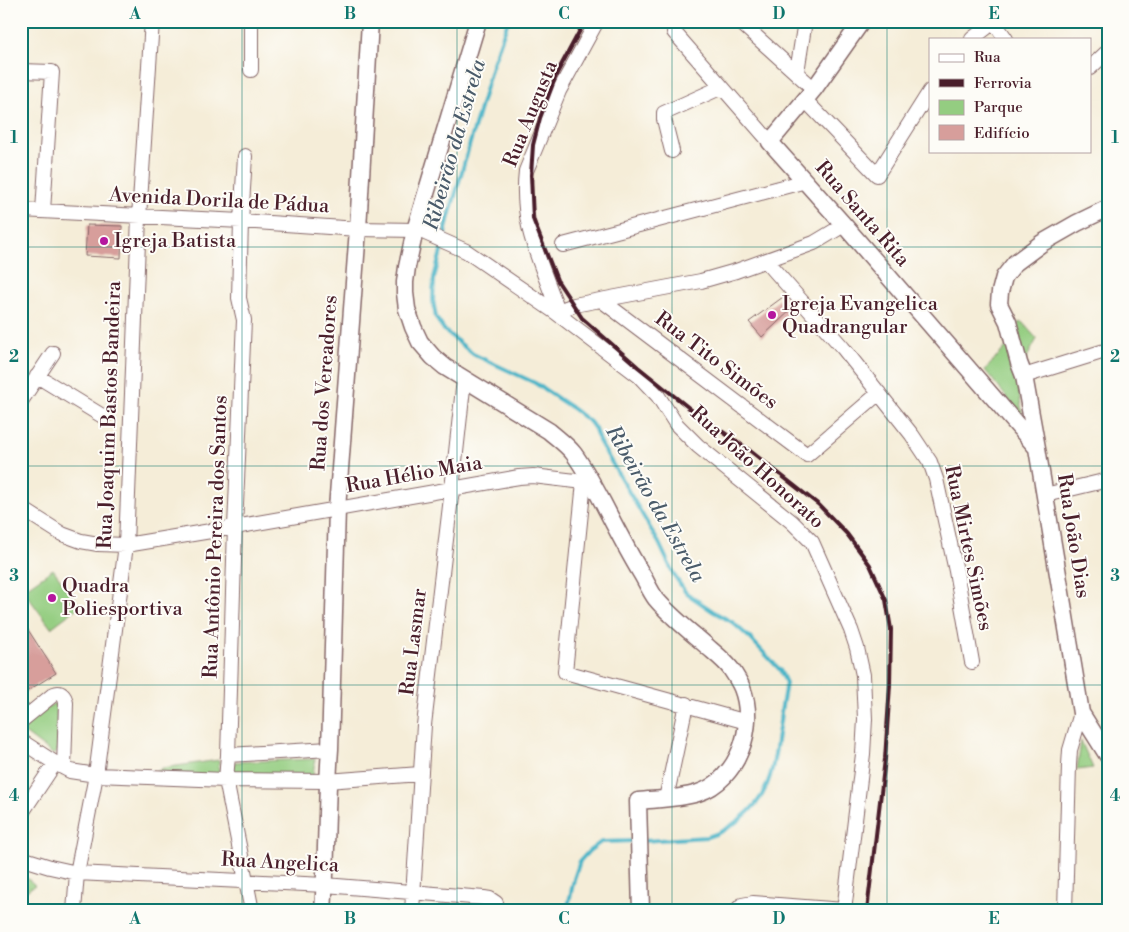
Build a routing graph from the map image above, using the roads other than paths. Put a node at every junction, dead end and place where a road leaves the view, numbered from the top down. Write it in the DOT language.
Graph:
graph roads {
  1 [pos="152,21"];
  2 [pos="252,21"];
  3 [pos="370,21"];
  4 [pos="478,21"];
  5 [pos="596,21"];
  6 [pos="739,21"];
  7 [pos="805,21"];
  8 [pos="862,21"];
  9 [pos="994,22"];
  10 [pos="674,32"];
  11 [pos="973,38"];
  12 [pos="1005,38"];
  13 [pos="1108,51"];
  14 [pos="1092,66"];
  15 [pos="251,70"];
  16 [pos="21,71"];
  17 [pos="796,72"];
  18 [pos="722,87"];
  19 [pos="929,93"];
  20 [pos="810,95"];
  21 [pos="770,142"];
  22 [pos="672,150"];
  23 [pos="245,156"];
  24 [pos="806,181"];
  25 [pos="1108,208"];
  26 [pos="21,210"];
  27 [pos="43,211"];
  28 [pos="139,217"];
  29 [pos="241,222"];
  30 [pos="844,225"];
  31 [pos="358,229"];
  32 [pos="419,231"];
  33 [pos="563,245"];
  34 [pos="766,261"];
  35 [pos="601,300"];
  36 [pos="554,312"];
  37 [pos="1108,350"];
  38 [pos="53,353"];
  39 [pos="37,376"];
  40 [pos="1024,376"];
  41 [pos="464,379"];
  42 [pos="879,393"];
  43 [pos="21,401"];
  44 [pos="104,417"];
  45 [pos="1037,448"];
  46 [pos="1108,480"];
  47 [pos="587,481"];
  48 [pos="452,489"];
  49 [pos="1045,495"];
  50 [pos="21,508"];
  51 [pos="337,509"];
  52 [pos="235,527"];
  53 [pos="126,545"];
  54 [pos="972,662"];
  55 [pos="686,704"];
  56 [pos="1081,714"];
  57 [pos="21,721"];
  58 [pos="747,722"];
  59 [pos="21,741"];
  60 [pos="330,749"];
  61 [pos="228,755"];
  62 [pos="1108,756"];
  63 [pos="59,765"];
  64 [pos="420,774"];
  65 [pos="96,775"];
  66 [pos="226,780"];
  67 [pos="327,781"];
  68 [pos="666,799"];
  69 [pos="21,814"];
  70 [pos="21,858"];
  71 [pos="77,873"];
  72 [pos="246,882"];
  73 [pos="325,884"];
  74 [pos="414,892"];
  75 [pos="844,910"];
  76 [pos="74,911"];
  77 [pos="252,911"];
  78 [pos="323,911"];
  79 [pos="412,911"];
  80 [pos="498,911"];
  81 [pos="641,911"];
  82 [pos="736,911"];
  83 [pos="1065,911"];
  1 -- 28 [label="street, Rua Joaquim Bastos Bandeira"];
  2 -- 15 [label="street"];
  3 -- 31 [label="street, Rua dos Vereadores"];
  4 -- 32 [label="street"];
  5 -- 36 [label="street, Rua Augusta"];
  6 -- 17 [label="street"];
  7 -- 17 [label="street"];
  8 -- 20 [label="street"];
  9 -- 11 [label="street"];
  9 -- 12 [label="street"];
  10 -- 18 [label="street, Rua Santa Rita"];
  13 -- 14 [label="street"];
  16 -- 27 [label="street"];
  17 -- 20 [label="street"];
  18 -- 21 [label="street, Rua Santa Rita"];
  18 -- 22 [label="street"];
  19 -- 20 [label="street"];
  20 -- 21 [label="street"];
  21 -- 24 [label="street, Rua Santa Rita"];
  23 -- 29 [label="street, Rua Antônio Pereira dos Santos"];
  24 -- 30 [label="street, Rua Santa Rita"];
  24 -- 33 [label="street"];
  25 -- 40 [label="street, Rua João Dias"];
  26 -- 27 [label="street, Avenida Dorila de Pádua"];
  27 -- 28 [label="street, Avenida Dorila de Pádua"];
  28 -- 29 [label="street, Avenida Dorila de Pádua"];
  28 -- 53 [label="street, Rua Joaquim Bastos Bandeira"];
  29 -- 31 [label="street, Avenida Dorila de Pádua"];
  29 -- 52 [label="street, Rua Antônio Pereira dos Santos"];
  30 -- 34 [label="street"];
  30 -- 45 [label="street, Rua Santa Rita"];
  31 -- 32 [label="street, Avenida Dorila de Pádua"];
  31 -- 51 [label="street, Rua dos Vereadores"];
  32 -- 36 [label="street, Rua João Honorato"];
  32 -- 41 [label="street"];
  34 -- 35 [label="street"];
  34 -- 42 [label="street, Rua Mirtes Simões"];
  35 -- 36 [label="street"];
  35 -- 42 [label="street, Rua Tito Simões"];
  36 -- 75 [label="street, Rua João Honorato"];
  37 -- 40 [label="street"];
  38 -- 39 [label="street"];
  39 -- 43 [label="street"];
  39 -- 44 [label="street"];
  40 -- 45 [label="street, Rua João Dias"];
  41 -- 47 [label="street"];
  41 -- 48 [label="street, Rua Lasmar"];
  42 -- 54 [label="street, Rua Mirtes Simões"];
  45 -- 49 [label="street, Rua João Dias"];
  46 -- 49 [label="street"];
  47 -- 48 [label="street, Rua Hélio Maia"];
  47 -- 55 [label="street"];
  47 -- 58 [label="street"];
  48 -- 51 [label="street, Rua Hélio Maia"];
  48 -- 64 [label="street, Rua Lasmar"];
  49 -- 56 [label="street, Rua João Dias"];
  50 -- 53 [label="street, Rua Hélio Maia"];
  51 -- 52 [label="street, Rua Hélio Maia"];
  51 -- 60 [label="street, Rua dos Vereadores"];
  52 -- 53 [label="street, Rua Hélio Maia"];
  52 -- 61 [label="street, Rua Antônio Pereira dos Santos"];
  53 -- 65 [label="street, Rua Joaquim Bastos Bandeira"];
  55 -- 58 [label="street"];
  55 -- 68 [label="street"];
  56 -- 62 [label="street"];
  56 -- 83 [label="street, Rua João Dias"];
  57 -- 63 [label="street"];
  58 -- 68 [label="street"];
  59 -- 63 [label="street"];
  60 -- 61 [label="street"];
  60 -- 67 [label="street, Rua dos Vereadores"];
  61 -- 66 [label="street, Rua Antônio Pereira dos Santos"];
  63 -- 65 [label="street"];
  63 -- 69 [label="street"];
  64 -- 67 [label="street"];
  64 -- 74 [label="street, Rua Lasmar"];
  65 -- 66 [label="street"];
  65 -- 71 [label="street, Rua Joaquim Bastos Bandeira"];
  66 -- 67 [label="street"];
  66 -- 72 [label="street, Rua Antônio Pereira dos Santos"];
  67 -- 73 [label="street, Rua dos Vereadores"];
  68 -- 81 [label="street"];
  70 -- 71 [label="street, Rua Angelica"];
  71 -- 72 [label="street, Rua Angelica"];
  71 -- 76 [label="street, Rua Joaquim Bastos Bandeira"];
  72 -- 73 [label="street, Rua Angelica"];
  72 -- 77 [label="street, Rua Antônio Pereira dos Santos"];
  73 -- 74 [label="street, Rua Angelica"];
  73 -- 78 [label="street, Rua dos Vereadores"];
  74 -- 79 [label="street, Rua Lasmar"];
  74 -- 80 [label="street, Rua Angelica"];
  75 -- 82 [label="street"];
}
